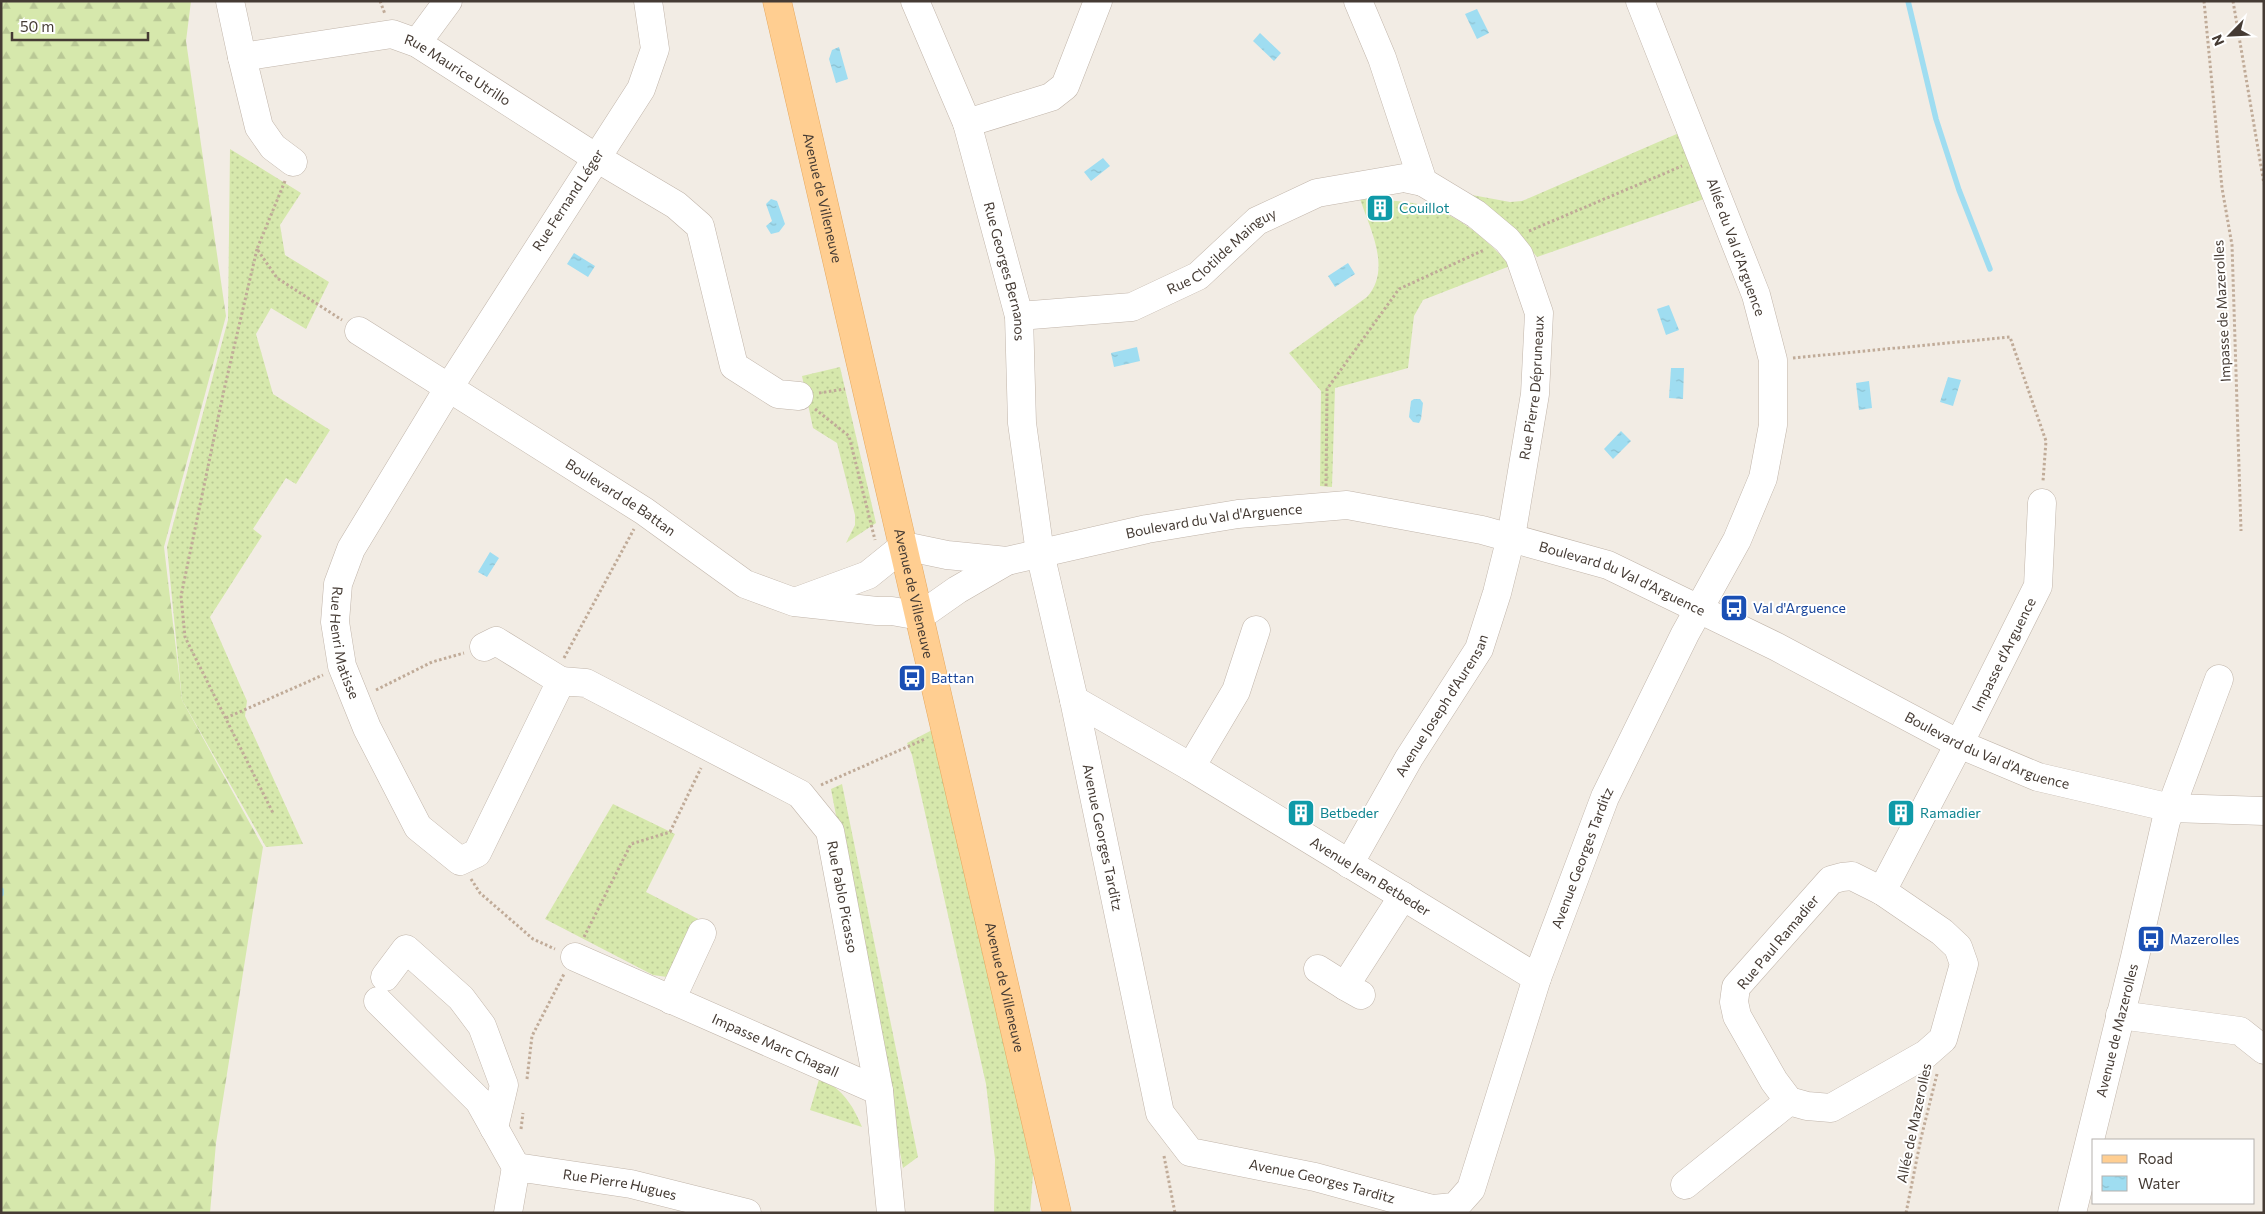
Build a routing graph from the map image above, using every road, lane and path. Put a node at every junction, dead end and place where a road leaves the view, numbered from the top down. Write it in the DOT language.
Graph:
graph roads {
  1 [pos="230,1"];
  2 [pos="448,1"];
  3 [pos="648,1"];
  4 [pos="777,1"];
  5 [pos="915,1"];
  6 [pos="1098,1"];
  7 [pos="1358,1"];
  8 [pos="1640,1"];
  9 [pos="2204,1"];
  10 [pos="2233,1"];
  11 [pos="417,43"];
  12 [pos="242,57"];
  13 [pos="967,123"];
  14 [pos="596,157"];
  15 [pos="1703,157"];
  16 [pos="293,162"];
  17 [pos="1423,182"];
  18 [pos="2264,184"];
  19 [pos="1507,240"];
  20 [pos="257,249"];
  21 [pos="1019,316"];
  22 [pos="359,331"];
  23 [pos="1773,360"];
  24 [pos="867,386"];
  25 [pos="448,389"];
  26 [pos="799,396"];
  27 [pos="2042,503"];
  28 [pos="1325,507"];
  29 [pos="644,511"];
  30 [pos="2241,531"];
  31 [pos="1511,537"];
  32 [pos="904,546"];
  33 [pos="1040,553"];
  34 [pos="947,554"];
  35 [pos="1008,562"];
  36 [pos="875,570"];
  37 [pos="957,590"];
  38 [pos="794,602"];
  39 [pos="1698,609"];
  40 [pos="877,611"];
  41 [pos="920,616"];
  42 [pos="1256,630"];
  43 [pos="484,647"];
  44 [pos="342,666"];
  45 [pos="558,679"];
  46 [pos="2219,679"];
  47 [pos="356,700"];
  48 [pos="1074,700"];
  49 [pos="226,718"];
  50 [pos="947,734"];
  51 [pos="1959,744"];
  52 [pos="710,747"];
  53 [pos="1191,767"];
  54 [pos="800,794"];
  55 [pos="2171,808"];
  56 [pos="2264,811"];
  57 [pos="273,814"];
  58 [pos="460,861"];
  59 [pos="1349,864"];
  60 [pos="1882,891"];
  61 [pos="1403,896"];
  62 [pos="702,933"];
  63 [pos="574,957"];
  64 [pos="1318,969"];
  65 [pos="1537,978"];
  66 [pos="671,1000"];
  67 [pos="2120,1015"];
  68 [pos="1943,1039"];
  69 [pos="2264,1050"];
  70 [pos="526,1083"];
  71 [pos="879,1091"];
  72 [pos="1789,1102"];
  73 [pos="523,1111"];
  74 [pos="494,1128"];
  75 [pos="1164,1152"];
  76 [pos="1685,1185"];
  77 [pos="512,1190"];
  78 [pos="747,1213"];
  79 [pos="891,1213"];
  80 [pos="1057,1213"];
  81 [pos="1175,1213"];
  82 [pos="1906,1213"];
  83 [pos="2072,1213"];
  1 -- 12 [label="street"];
  2 -- 11 [label="street"];
  3 -- 14 [label="street, Rue Fernand Léger"];
  4 -- 24 [label="main road, Avenue de Villeneuve"];
  5 -- 13 [label="street, Rue Georges Bernanos"];
  6 -- 13 [label="street"];
  7 -- 17 [label="street"];
  8 -- 15 [label="street, Allée du Val d'Arguence"];
  9 -- 30 [label="path, Impasse de Mazerolles"];
  10 -- 18 [label="path"];
  11 -- 12 [label="street, Rue Maurice Utrillo"];
  11 -- 14 [label="street, Rue Maurice Utrillo"];
  12 -- 16 [label="street"];
  13 -- 21 [label="street, Rue Georges Bernanos"];
  14 -- 25 [label="street, Rue Fernand Léger"];
  14 -- 26 [label="street, Rue Maurice Utrillo"];
  15 -- 19 [label="path"];
  15 -- 23 [label="street, Allée du Val d'Arguence"];
  16 -- 20 [label="path"];
  17 -- 19 [label="street, Rue Pierre Dépruneaux"];
  17 -- 21 [label="street, Rue Clotilde Mainguy"];
  19 -- 28 [label="path"];
  19 -- 31 [label="street, Rue Pierre Dépruneaux"];
  20 -- 22 [label="path"];
  20 -- 49 [label="path"];
  21 -- 33 [label="street, Rue Georges Bernanos"];
  22 -- 25 [label="street, Boulevard de Battan"];
  23 -- 27 [label="path"];
  23 -- 39 [label="street, Allée du Val d'Arguence"];
  24 -- 26 [label="path"];
  24 -- 32 [label="main road, Avenue de Villeneuve"];
  25 -- 29 [label="street, Boulevard de Battan"];
  25 -- 44 [label="street, Rue Henri Matisse"];
  26 -- 36 [label="path"];
  27 -- 51 [label="street, Impasse d'Arguence"];
  28 -- 31 [label="street, Boulevard du Val d'Arguence"];
  28 -- 33 [label="street, Boulevard du Val d'Arguence"];
  29 -- 38 [label="street, Boulevard de Battan"];
  29 -- 45 [label="path"];
  31 -- 39 [label="street, Boulevard du Val d'Arguence"];
  31 -- 59 [label="street, Avenue Joseph d'Aurensan"];
  32 -- 34 [label="street"];
  32 -- 36 [label="street"];
  32 -- 41 [label="main road, Avenue de Villeneuve"];
  33 -- 35 [label="street, Boulevard du Val d'Arguence"];
  33 -- 48 [label="street, Avenue Georges Tarditz"];
  34 -- 35 [label="street"];
  34 -- 37 [label="street"];
  35 -- 37 [label="street"];
  36 -- 38 [label="street"];
  36 -- 40 [label="street"];
  37 -- 41 [label="street"];
  38 -- 40 [label="street, Boulevard de Battan"];
  39 -- 51 [label="street, Boulevard du Val d'Arguence"];
  39 -- 65 [label="street, Avenue Georges Tarditz"];
  40 -- 41 [label="street, Boulevard de Battan"];
  41 -- 50 [label="main road, Avenue de Villeneuve"];
  42 -- 53 [label="street"];
  43 -- 45 [label="street, Rue Pablo Picasso"];
  43 -- 47 [label="path"];
  44 -- 47 [label="street, Rue Henri Matisse"];
  44 -- 49 [label="path"];
  45 -- 52 [label="street, Rue Pablo Picasso"];
  45 -- 58 [label="street"];
  46 -- 55 [label="street, Avenue de Mazerolles"];
  47 -- 58 [label="street, Rue Henri Matisse"];
  48 -- 53 [label="street, Avenue Jean Betbeder"];
  48 -- 65 [label="street, Avenue Georges Tarditz"];
  49 -- 57 [label="path"];
  50 -- 54 [label="path"];
  50 -- 80 [label="main road, Avenue de Villeneuve"];
  51 -- 55 [label="street, Boulevard du Val d'Arguence"];
  51 -- 60 [label="street"];
  52 -- 54 [label="street, Rue Pablo Picasso"];
  52 -- 63 [label="path"];
  53 -- 59 [label="street, Avenue Jean Betbeder"];
  54 -- 71 [label="street, Rue Pablo Picasso"];
  55 -- 56 [label="street, Boulevard du Val d'Arguence"];
  55 -- 67 [label="street, Avenue de Mazerolles"];
  58 -- 63 [label="path"];
  59 -- 61 [label="street, Avenue Jean Betbeder"];
  60 -- 68 [label="street, Rue Paul Ramadier"];
  60 -- 72 [label="street, Rue Paul Ramadier"];
  61 -- 64 [label="street"];
  61 -- 65 [label="street, Avenue Jean Betbeder"];
  62 -- 66 [label="street"];
  63 -- 66 [label="street, Impasse Marc Chagall"];
  63 -- 70 [label="path"];
  66 -- 71 [label="street, Impasse Marc Chagall"];
  67 -- 69 [label="street"];
  67 -- 83 [label="street, Avenue de Mazerolles"];
  68 -- 72 [label="street"];
  68 -- 82 [label="path, Allée de Mazerolles"];
  71 -- 79 [label="street, Rue Pablo Picasso"];
  72 -- 76 [label="street"];
  73 -- 77 [label="path"];
  74 -- 74 [label="street"];
  74 -- 77 [label="street"];
  75 -- 81 [label="path"];
  77 -- 78 [label="street, Rue Pierre Hugues"];
}
